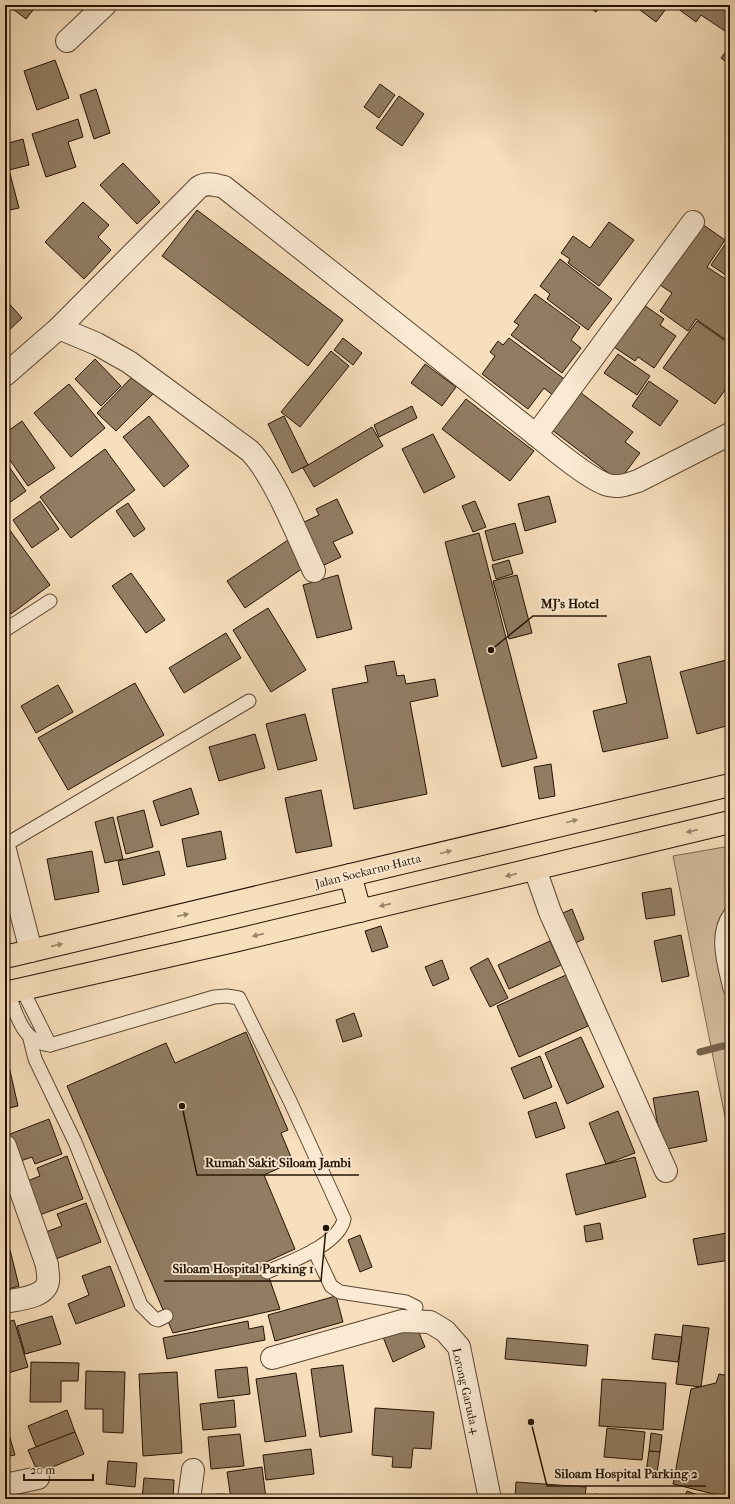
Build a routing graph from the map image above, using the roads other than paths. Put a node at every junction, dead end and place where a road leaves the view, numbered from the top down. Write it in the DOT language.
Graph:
graph roads {
  1 [pos="105,5"];
  2 [pos="67,41"];
  3 [pos="693,222"];
  4 [pos="59,328"];
  5 [pos="5,375"];
  6 [pos="730,434"];
  7 [pos="536,435"];
  8 [pos="314,572"];
  9 [pos="50,601"];
  10 [pos="5,630"];
  11 [pos="250,701"];
  12 [pos="730,785"];
  13 [pos="730,822"];
  14 [pos="5,844"];
  15 [pos="5,850"];
  16 [pos="535,869"];
  17 [pos="350,875"];
  18 [pos="360,911"];
  19 [pos="730,914"];
  20 [pos="31,951"];
  21 [pos="5,957"];
  22 [pos="730,990"];
  23 [pos="12,992"];
  24 [pos="30,1039"];
  25 [pos="50,1045"];
  26 [pos="5,1146"];
  27 [pos="666,1171"];
  28 [pos="314,1250"];
  29 [pos="266,1272"];
  30 [pos="5,1302"];
  31 [pos="409,1314"];
  32 [pos="166,1316"];
  33 [pos="272,1358"];
  34 [pos="193,1470"];
  35 [pos="38,1478"];
  36 [pos="5,1486"];
  37 [pos="189,1499"];
  38 [pos="490,1499"];
  1 -- 2 [label="street"];
  3 -- 7 [label="street"];
  4 -- 5 [label="street"];
  4 -- 7 [label="street"];
  4 -- 8 [label="street"];
  6 -- 7 [label="street"];
  9 -- 10 [label="lane"];
  11 -- 14 [label="lane"];
  17 -- 12 [label="highway, Jalan Soekarno-Hatta, one-way"];
  13 -- 16 [label="highway, one-way"];
  15 -- 20 [label="street"];
  16 -- 18 [label="highway, one-way"];
  16 -- 27 [label="street"];
  17 -- 18 [label="highway"];
  20 -- 17 [label="highway, Jalan Soekarno-Hatta, one-way"];
  18 -- 23 [label="highway, one-way"];
  19 -- 22 [label="lane"];
  20 -- 21 [label="highway, Jalan Soekarno-Hatta"];
  23 -- 24 [label="lane"];
  23 -- 25 [label="lane"];
  24 -- 25 [label="lane"];
  24 -- 32 [label="lane"];
  25 -- 28 [label="lane"];
  26 -- 30 [label="street"];
  28 -- 29 [label="lane"];
  28 -- 31 [label="lane"];
  31 -- 33 [label="street, Lorong Garuda 4"];
  31 -- 38 [label="street, Lorong Garuda 4"];
  34 -- 37 [label="street"];
  35 -- 36 [label="street"];
}
